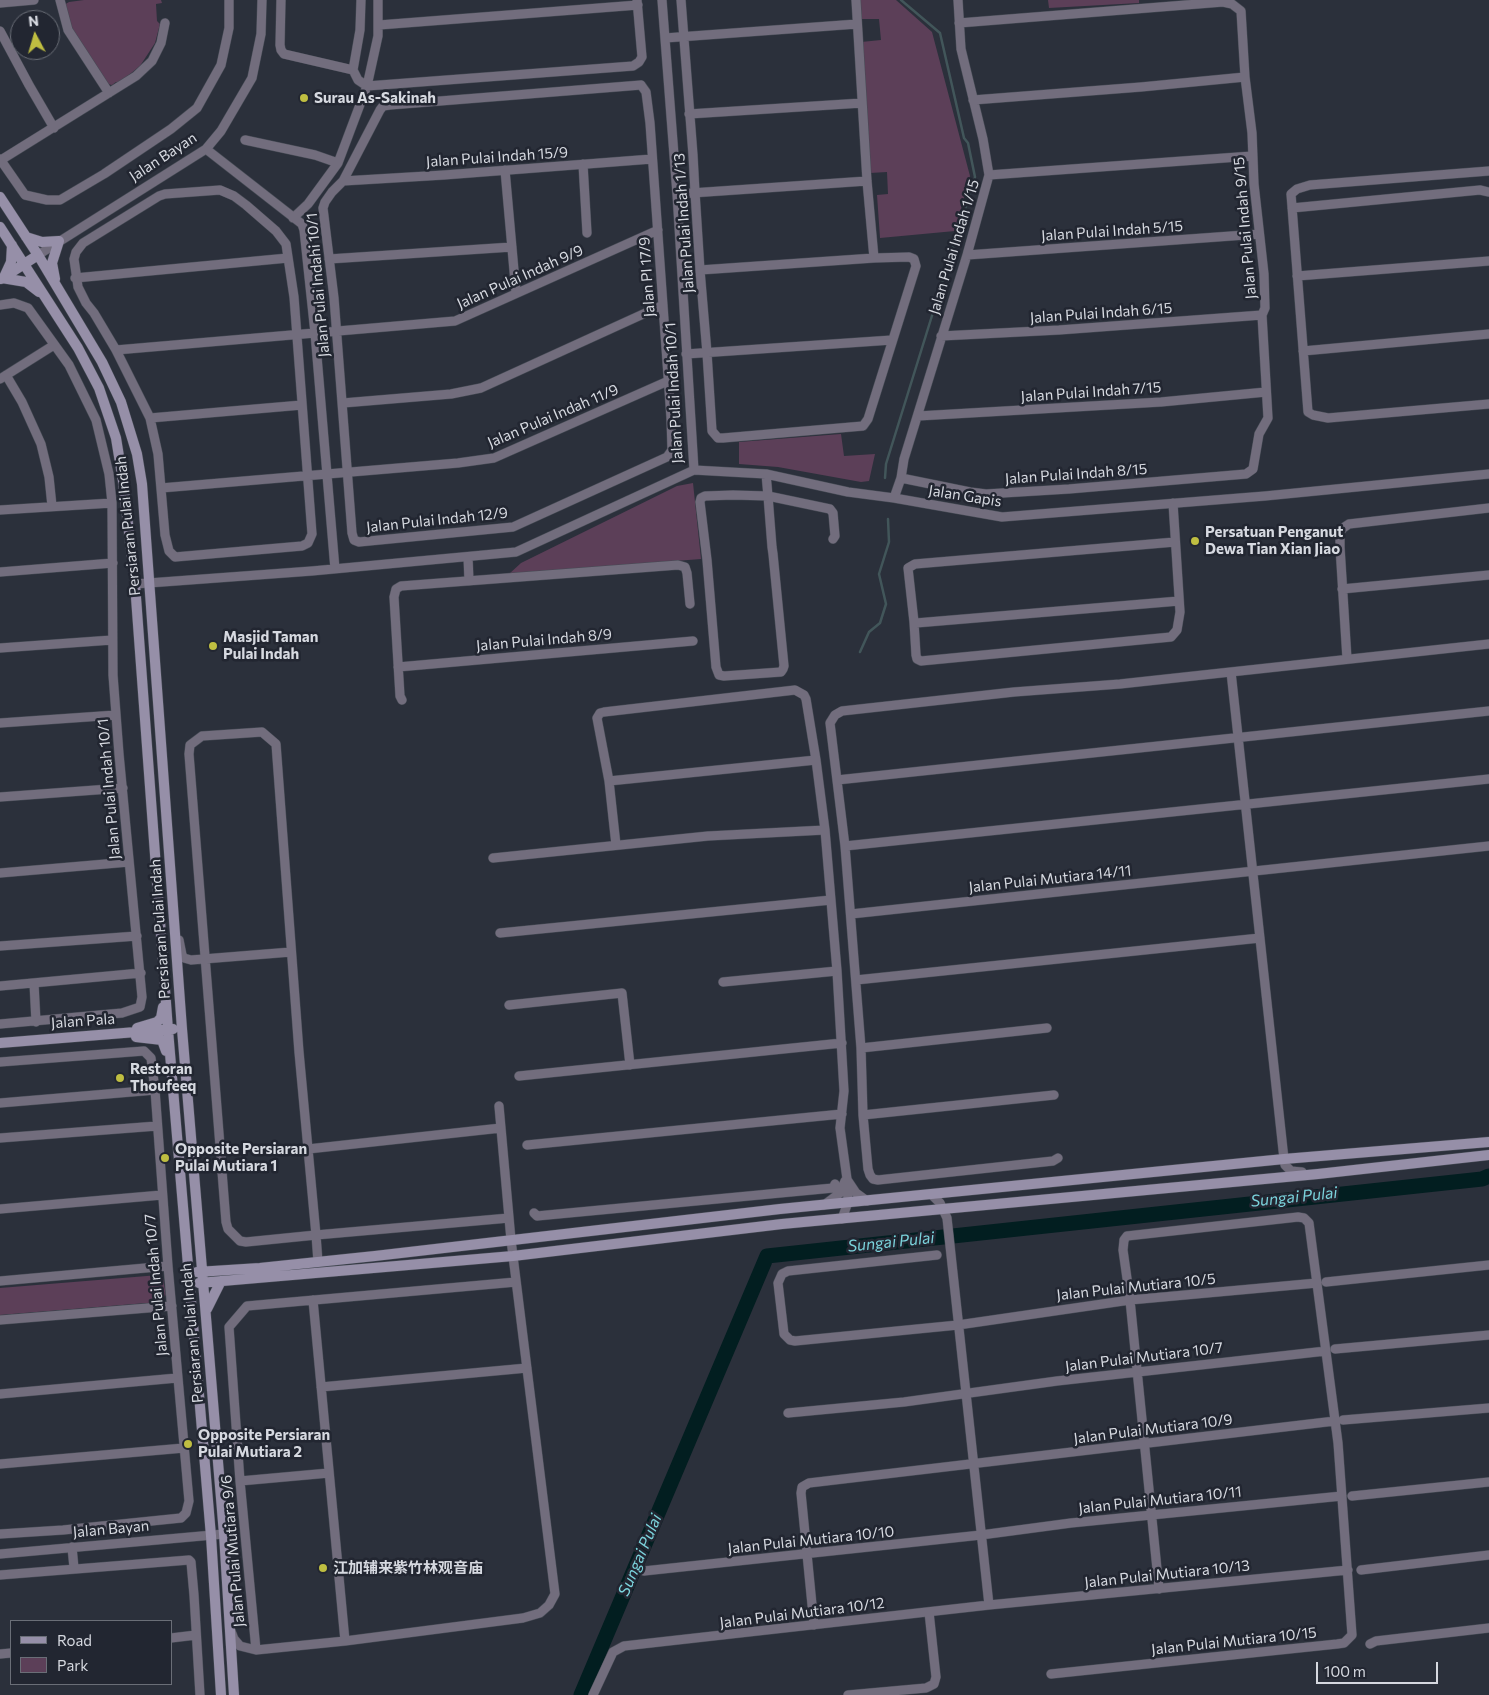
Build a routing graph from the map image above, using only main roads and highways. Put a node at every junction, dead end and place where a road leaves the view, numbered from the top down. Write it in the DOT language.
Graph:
graph roads {
  1 [pos="0,197"];
  2 [pos="0,227"];
  3 [pos="26,236"];
  4 [pos="12,245"];
  5 [pos="38,255"];
  6 [pos="24,263"];
  7 [pos="1,279"];
  8 [pos="58,290"];
  9 [pos="47,299"];
  10 [pos="164,981"];
  11 [pos="182,1028"];
  12 [pos="168,1030"];
  13 [pos="117,1034"];
  14 [pos="0,1043"];
  15 [pos="172,1076"];
  16 [pos="1489,1142"];
  17 [pos="1489,1155"];
  18 [pos="201,1255"];
  19 [pos="202,1272"];
  20 [pos="189,1273"];
  21 [pos="221,1276"];
  22 [pos="204,1283"];
  23 [pos="190,1284"];
  24 [pos="206,1313"];
  25 [pos="221,1695"];
  26 [pos="234,1695"];
  1 -- 3 [label="main road, Persiaran Pulai Indah"];
  2 -- 4 [label="main road, Persiaran Pulai Indah"];
  3 -- 5 [label="main road, Persiaran Pulai Indah"];
  3 -- 8 [label="main road"];
  4 -- 6 [label="main road, Persiaran Pulai Indah"];
  4 -- 7 [label="main road"];
  5 -- 6 [label="main road, Jalan Bayan"];
  5 -- 8 [label="main road, Persiaran Pulai Indah"];
  6 -- 7 [label="main road, Jalan Bayan"];
  6 -- 9 [label="main road, Persiaran Pulai Indah"];
  7 -- 9 [label="main road"];
  8 -- 11 [label="main road, Persiaran Pulai Indah"];
  9 -- 10 [label="main road, Persiaran Pulai Indah"];
  10 -- 12 [label="main road, Persiaran Pulai Indah"];
  10 -- 13 [label="main road"];
  11 -- 12 [label="main road, Jalan Pala"];
  11 -- 18 [label="main road, Persiaran Pulai Indah"];
  12 -- 13 [label="main road, Jalan Pala"];
  12 -- 15 [label="main road, Persiaran Pulai Indah"];
  13 -- 14 [label="main road, Jalan Pala"];
  13 -- 15 [label="main road"];
  15 -- 20 [label="main road, Persiaran Pulai Indah"];
  16 -- 21 [label="main road"];
  17 -- 21 [label="main road"];
  18 -- 19 [label="main road, Persiaran Pulai Indah"];
  18 -- 21 [label="main road"];
  19 -- 20 [label="main road"];
  19 -- 21 [label="main road"];
  19 -- 22 [label="main road, Persiaran Pulai Indah"];
  20 -- 23 [label="main road, Persiaran Pulai Indah"];
  21 -- 22 [label="main road"];
  21 -- 24 [label="main road"];
  22 -- 23 [label="main road"];
  22 -- 24 [label="main road, Persiaran Pulai Indah"];
  23 -- 25 [label="main road, Persiaran Pulai Indah"];
  24 -- 26 [label="main road, Persiaran Pulai Indah"];
}
